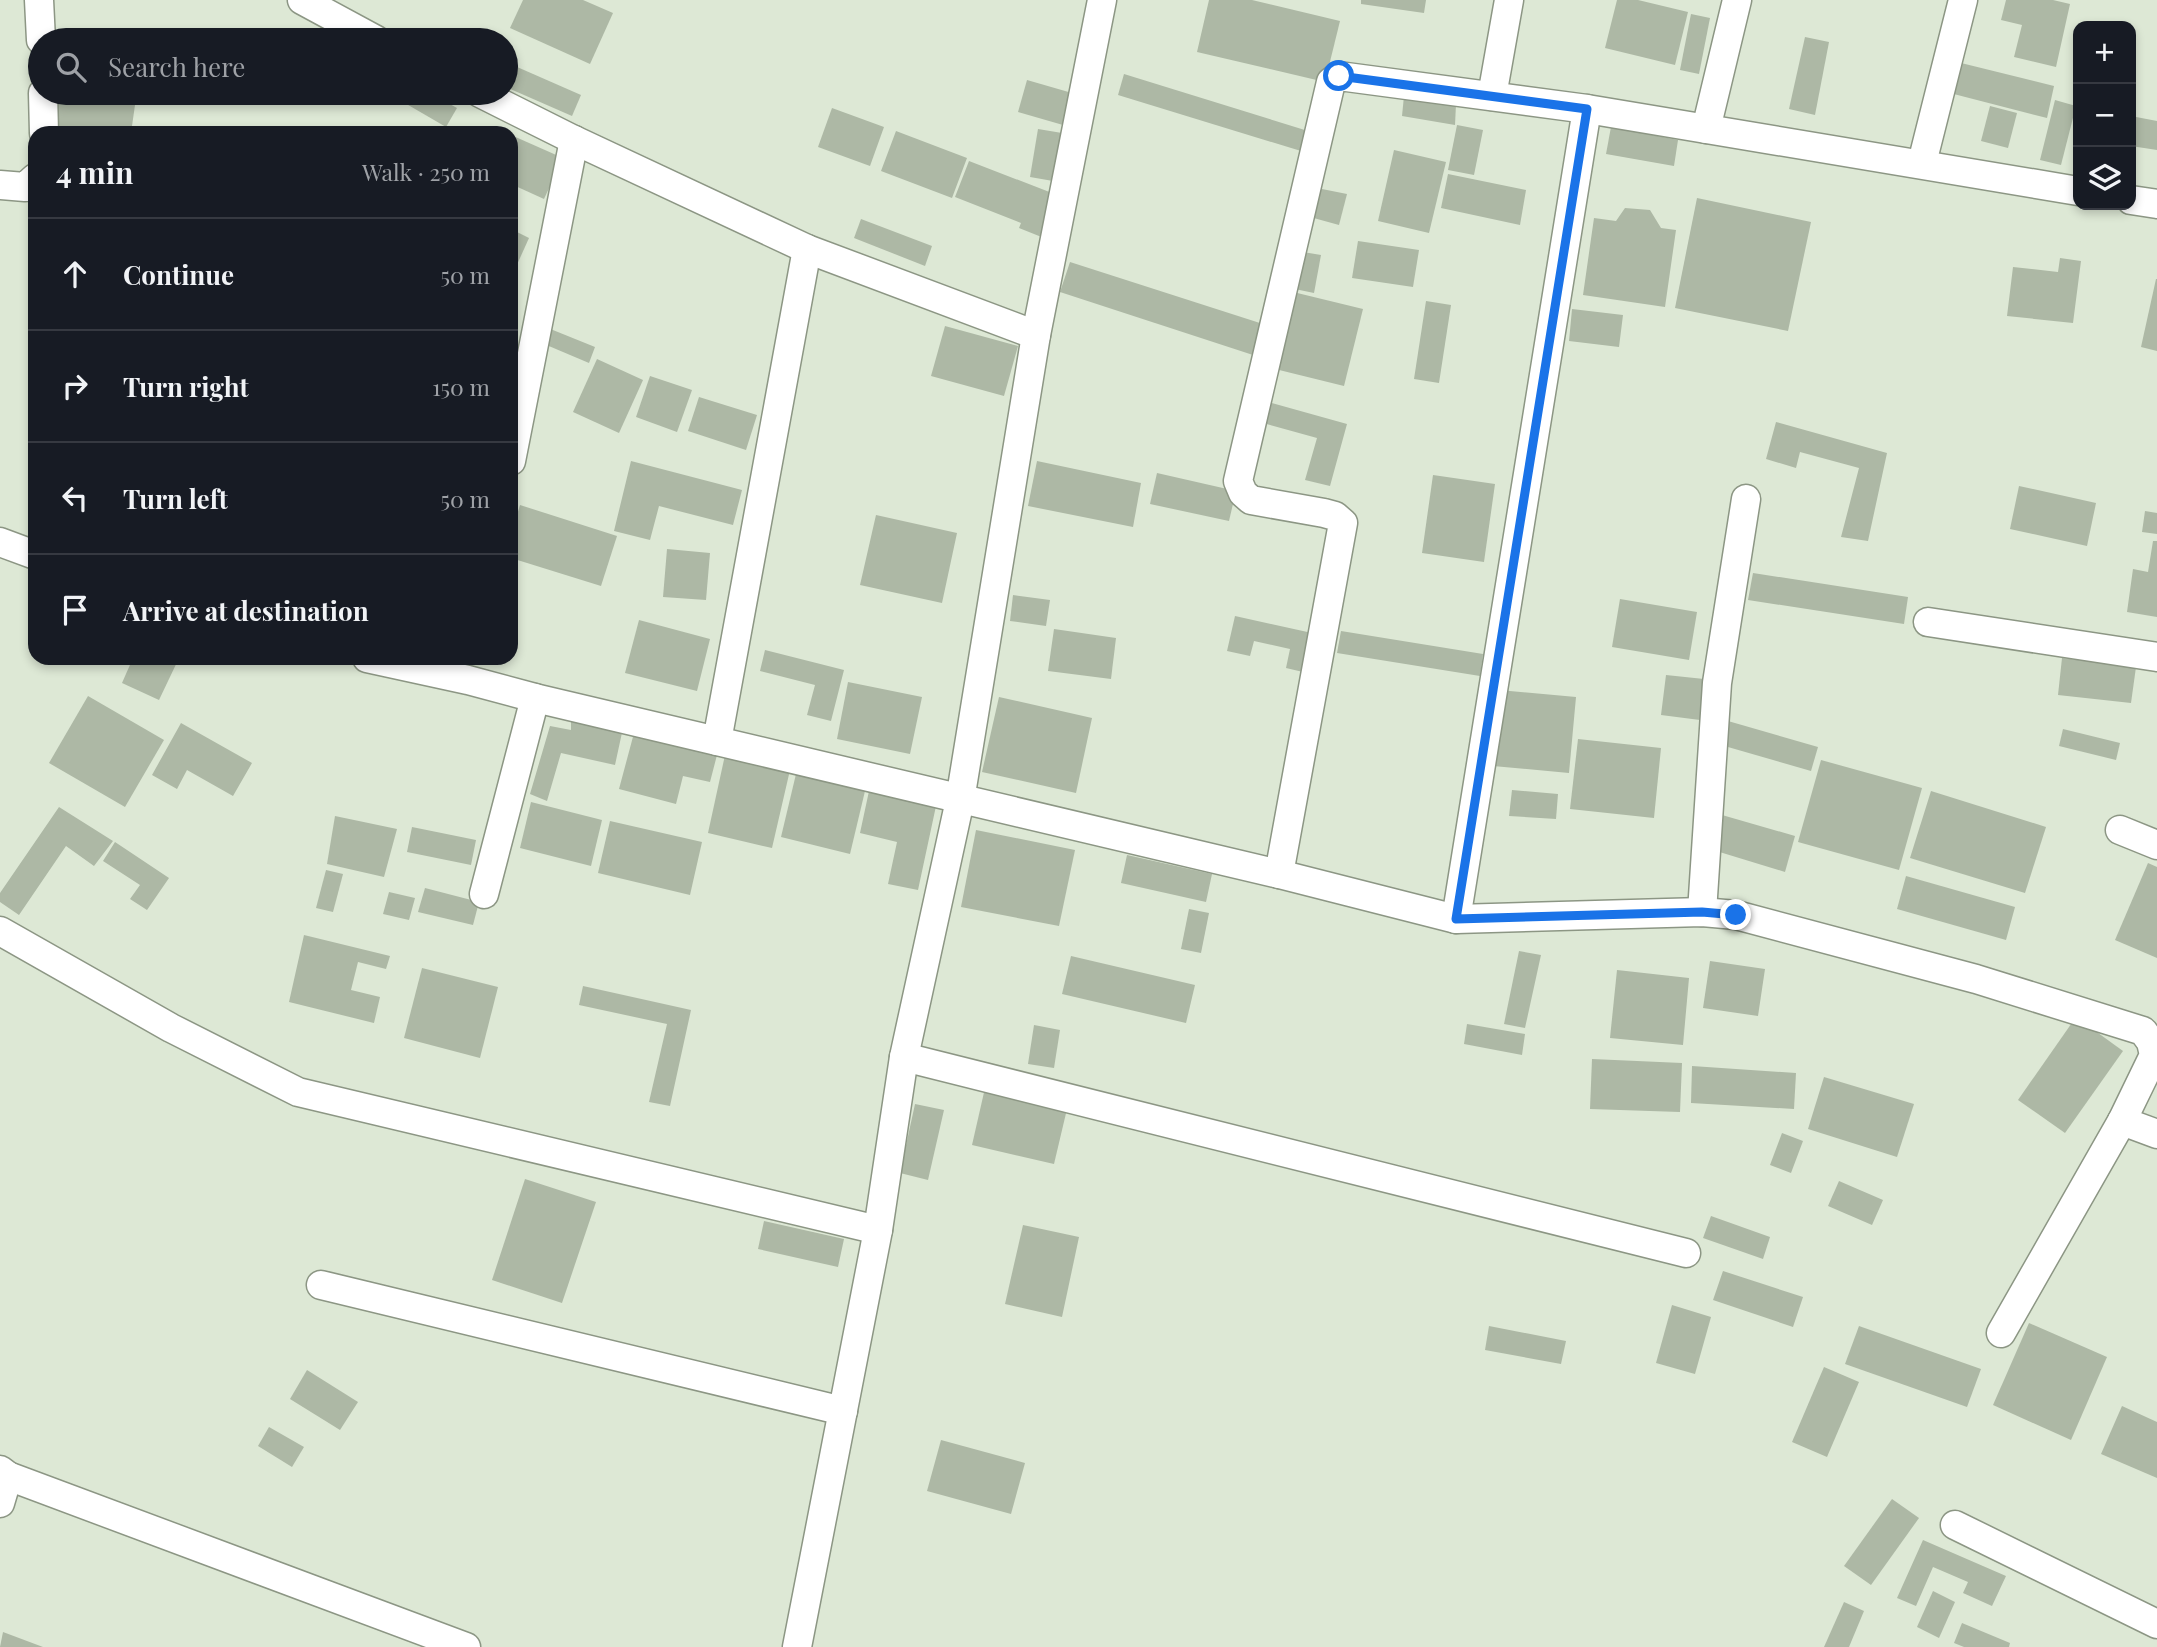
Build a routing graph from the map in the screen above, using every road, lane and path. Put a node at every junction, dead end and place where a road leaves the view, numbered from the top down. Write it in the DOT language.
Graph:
graph roads {
  1 [pos="39,0"];
  2 [pos="302,0"];
  3 [pos="1102,0"];
  4 [pos="1509,0"];
  5 [pos="1737,0"];
  6 [pos="1963,0"];
  7 [pos="40,28"];
  8 [pos="354,28"];
  9 [pos="1492,96"];
  10 [pos="43,105"];
  11 [pos="504,105"];
  12 [pos="1587,109"];
  13 [pos="44,126"];
  14 [pos="1706,129"];
  15 [pos="574,140"];
  16 [pos="1922,163"];
  17 [pos="28,184"];
  18 [pos="0,186"];
  19 [pos="2073,190"];
  20 [pos="2136,201"];
  21 [pos="2157,204"];
  22 [pos="807,249"];
  23 [pos="1036,335"];
  24 [pos="518,425"];
  25 [pos="1746,499"];
  26 [pos="0,542"];
  27 [pos="28,552"];
  28 [pos="1928,622"];
  29 [pos="2157,657"];
  30 [pos="433,665"];
  31 [pos="471,669"];
  32 [pos="535,698"];
  33 [pos="717,741"];
  34 [pos="960,800"];
  35 [pos="2120,830"];
  36 [pos="2157,845"];
  37 [pos="1279,874"];
  38 [pos="484,894"];
  39 [pos="1702,912"];
  40 [pos="1456,919"];
  41 [pos="0,931"];
  42 [pos="904,1057"];
  43 [pos="2122,1121"];
  44 [pos="2157,1134"];
  45 [pos="878,1230"];
  46 [pos="1686,1253"];
  47 [pos="321,1285"];
  48 [pos="2001,1333"];
  49 [pos="843,1411"];
  50 [pos="4,1473"];
  51 [pos="0,1503"];
  52 [pos="1955,1525"];
  53 [pos="2157,1624"];
  54 [pos="466,1647"];
  55 [pos="797,1647"];
  1 -- 7 [label="street"];
  2 -- 8 [label="street"];
  3 -- 23 [label="street"];
  4 -- 9 [label="street"];
  5 -- 14 [label="street"];
  6 -- 16 [label="street"];
  9 -- 12 [label="street"];
  9 -- 37 [label="street"];
  10 -- 13 [label="street"];
  11 -- 15 [label="street"];
  12 -- 14 [label="street"];
  12 -- 40 [label="street"];
  14 -- 16 [label="street"];
  15 -- 22 [label="street"];
  15 -- 24 [label="street"];
  16 -- 19 [label="street"];
  17 -- 18 [label="street"];
  20 -- 21 [label="street"];
  22 -- 23 [label="street"];
  22 -- 33 [label="street"];
  23 -- 34 [label="street"];
  25 -- 39 [label="street"];
  26 -- 27 [label="street"];
  28 -- 29 [label="street"];
  30 -- 31 [label="street"];
  31 -- 32 [label="street"];
  32 -- 33 [label="street"];
  32 -- 38 [label="street"];
  33 -- 34 [label="street"];
  34 -- 37 [label="street"];
  34 -- 42 [label="street"];
  35 -- 36 [label="street"];
  37 -- 40 [label="street"];
  39 -- 40 [label="street"];
  39 -- 43 [label="street"];
  41 -- 45 [label="street"];
  42 -- 45 [label="street"];
  42 -- 46 [label="street"];
  43 -- 44 [label="street"];
  43 -- 48 [label="street"];
  45 -- 49 [label="street"];
  47 -- 49 [label="street"];
  49 -- 55 [label="street"];
  50 -- 51 [label="street"];
  50 -- 54 [label="street"];
  52 -- 53 [label="street"];
}
